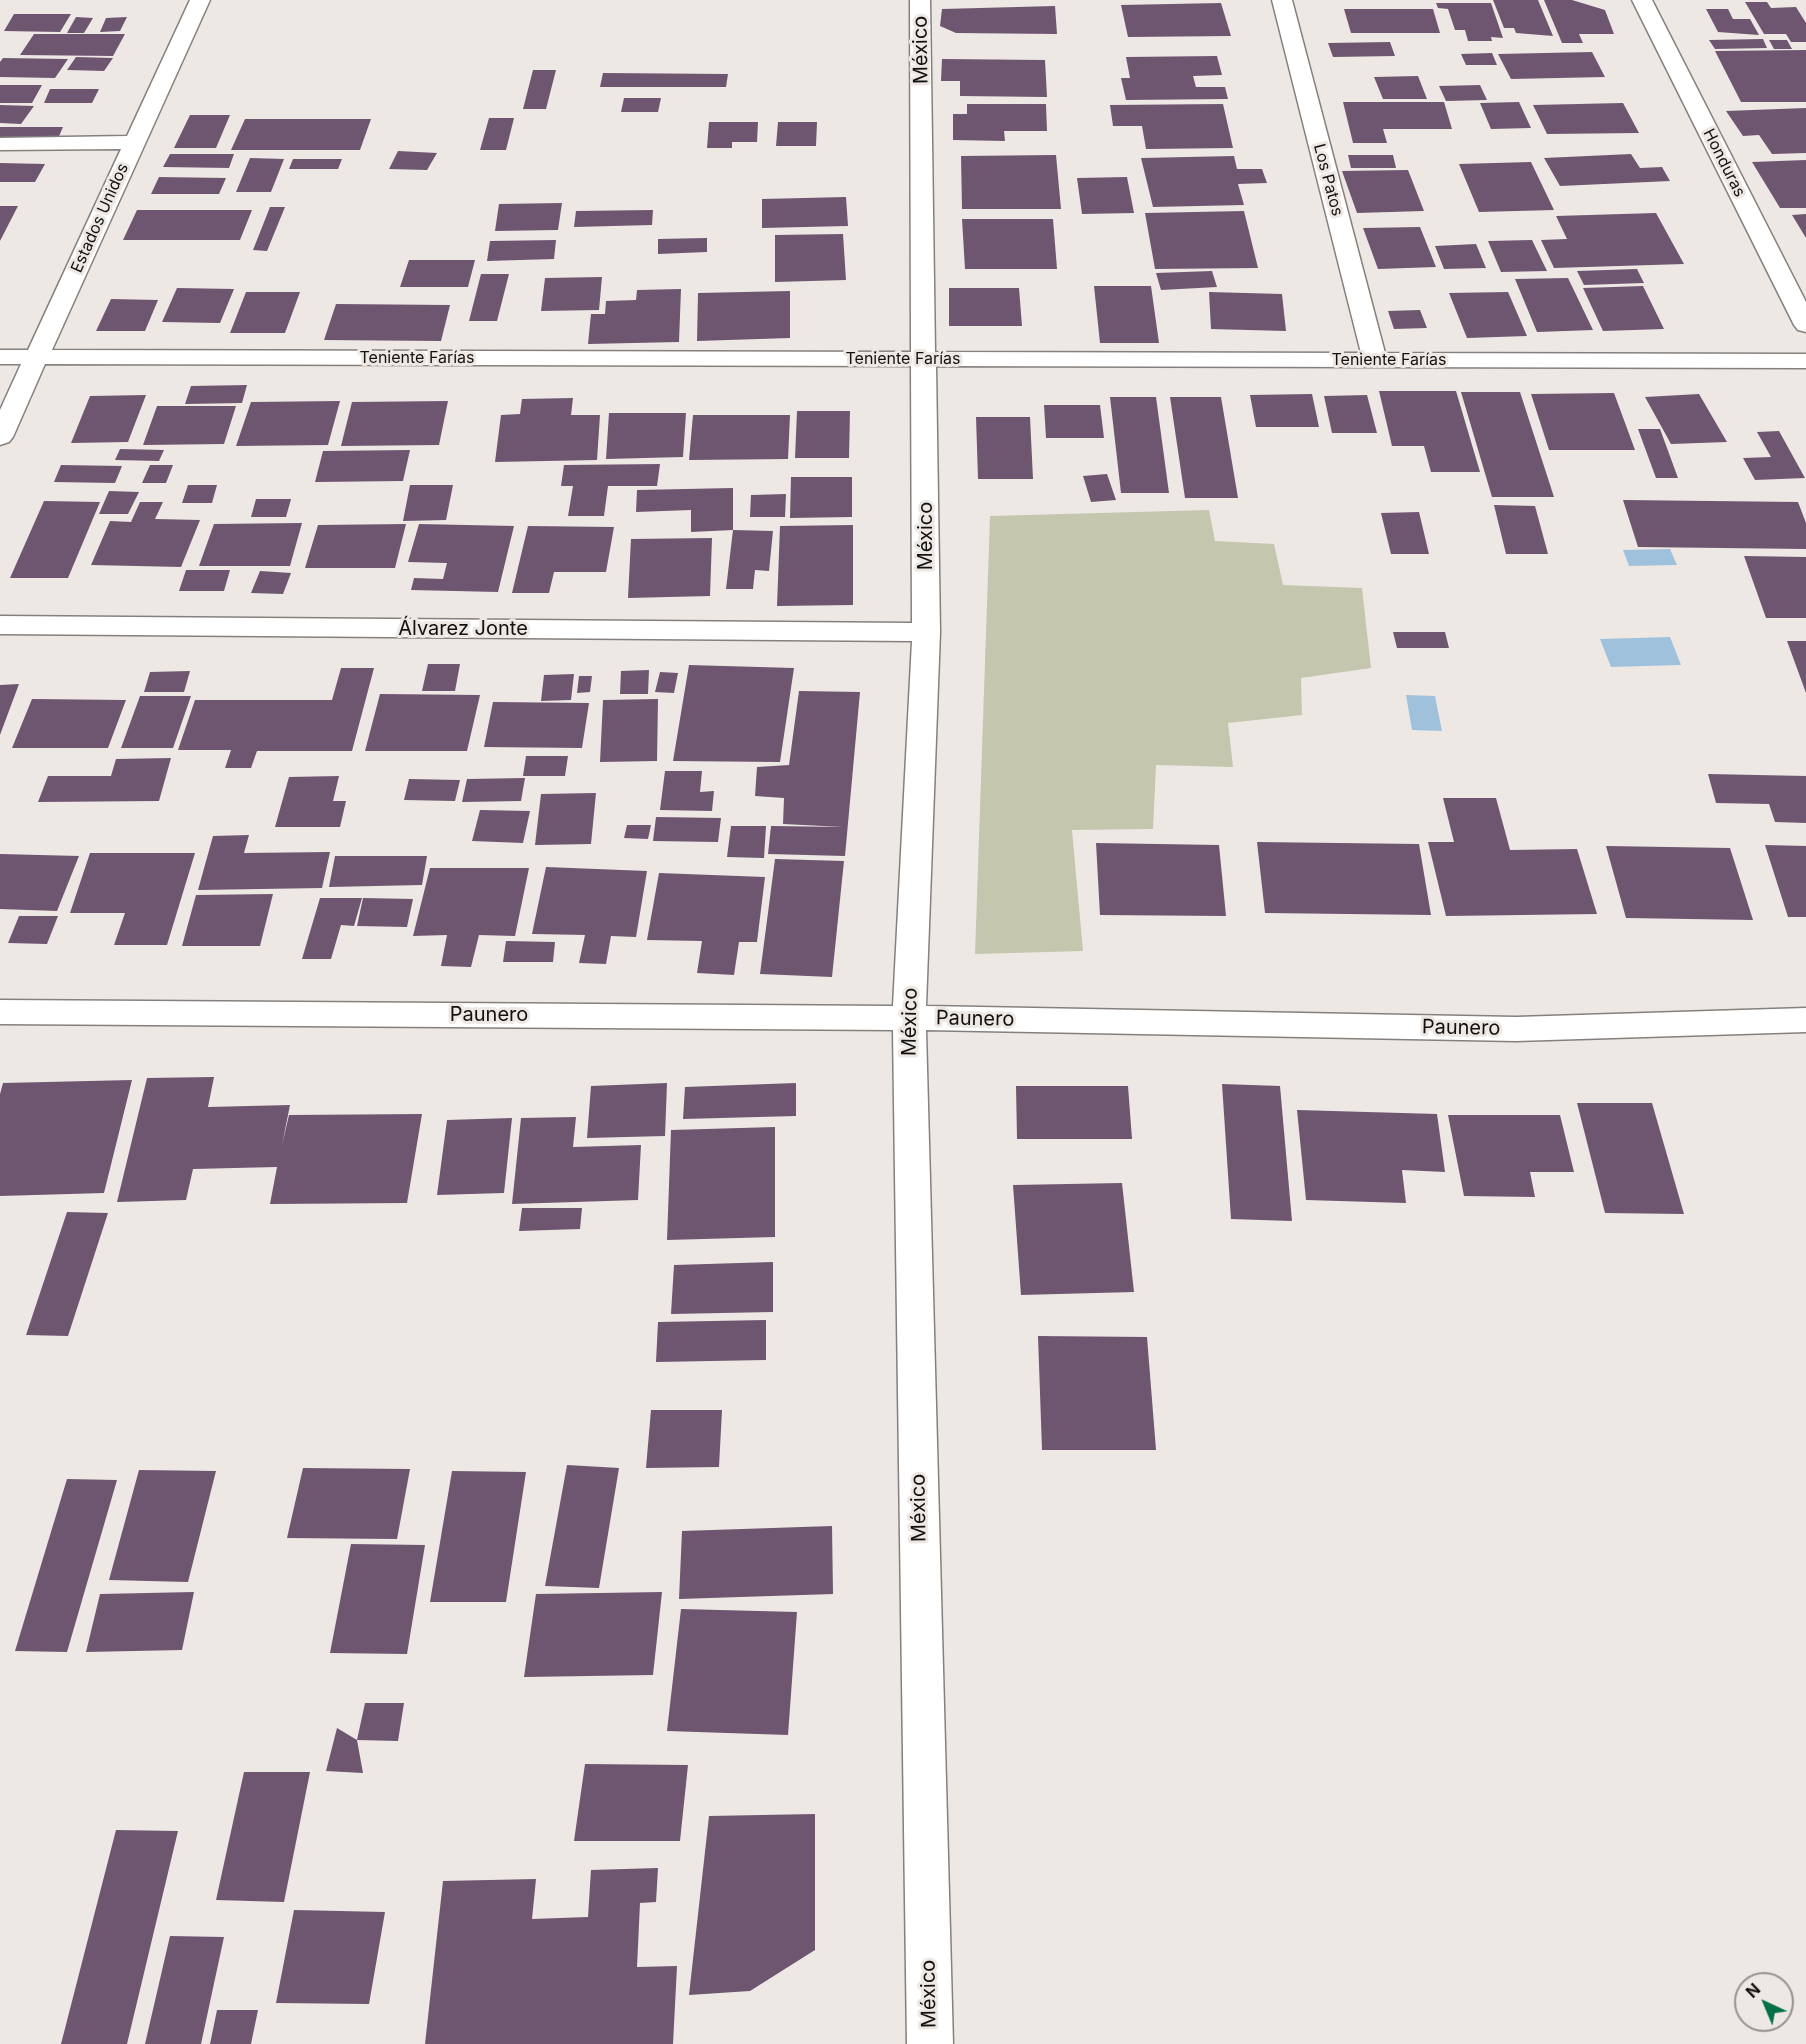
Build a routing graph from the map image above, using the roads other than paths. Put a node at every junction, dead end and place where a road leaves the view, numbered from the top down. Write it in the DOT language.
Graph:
graph roads {
  1 [pos="200,0"];
  2 [pos="920,0"];
  3 [pos="1282,0"];
  4 [pos="1642,0"];
  5 [pos="135,142"];
  6 [pos="0,144"];
  7 [pos="1806,325"];
  8 [pos="0,357"];
  9 [pos="37,357"];
  10 [pos="924,359"];
  11 [pos="1375,360"];
  12 [pos="1806,360"];
  13 [pos="0,437"];
  14 [pos="0,626"];
  15 [pos="927,632"];
  16 [pos="0,1012"];
  17 [pos="909,1018"];
  18 [pos="1806,1020"];
  19 [pos="930,2044"];
  1 -- 5 [label="street, Estados Unidos"];
  2 -- 10 [label="street, México"];
  3 -- 11 [label="street, Los Patos"];
  4 -- 7 [label="street, Honduras"];
  5 -- 6 [label="street"];
  5 -- 9 [label="street, Estados Unidos"];
  8 -- 9 [label="street, Teniente Farías"];
  9 -- 10 [label="street, Teniente Farías"];
  9 -- 13 [label="street, Estados Unidos"];
  10 -- 11 [label="street, Teniente Farías"];
  10 -- 15 [label="street, México"];
  11 -- 12 [label="street, Teniente Farías"];
  14 -- 15 [label="street, Álvarez Jonte"];
  15 -- 17 [label="street, México"];
  16 -- 17 [label="street, Paunero"];
  17 -- 18 [label="street, Paunero"];
  17 -- 19 [label="street, México"];
}
